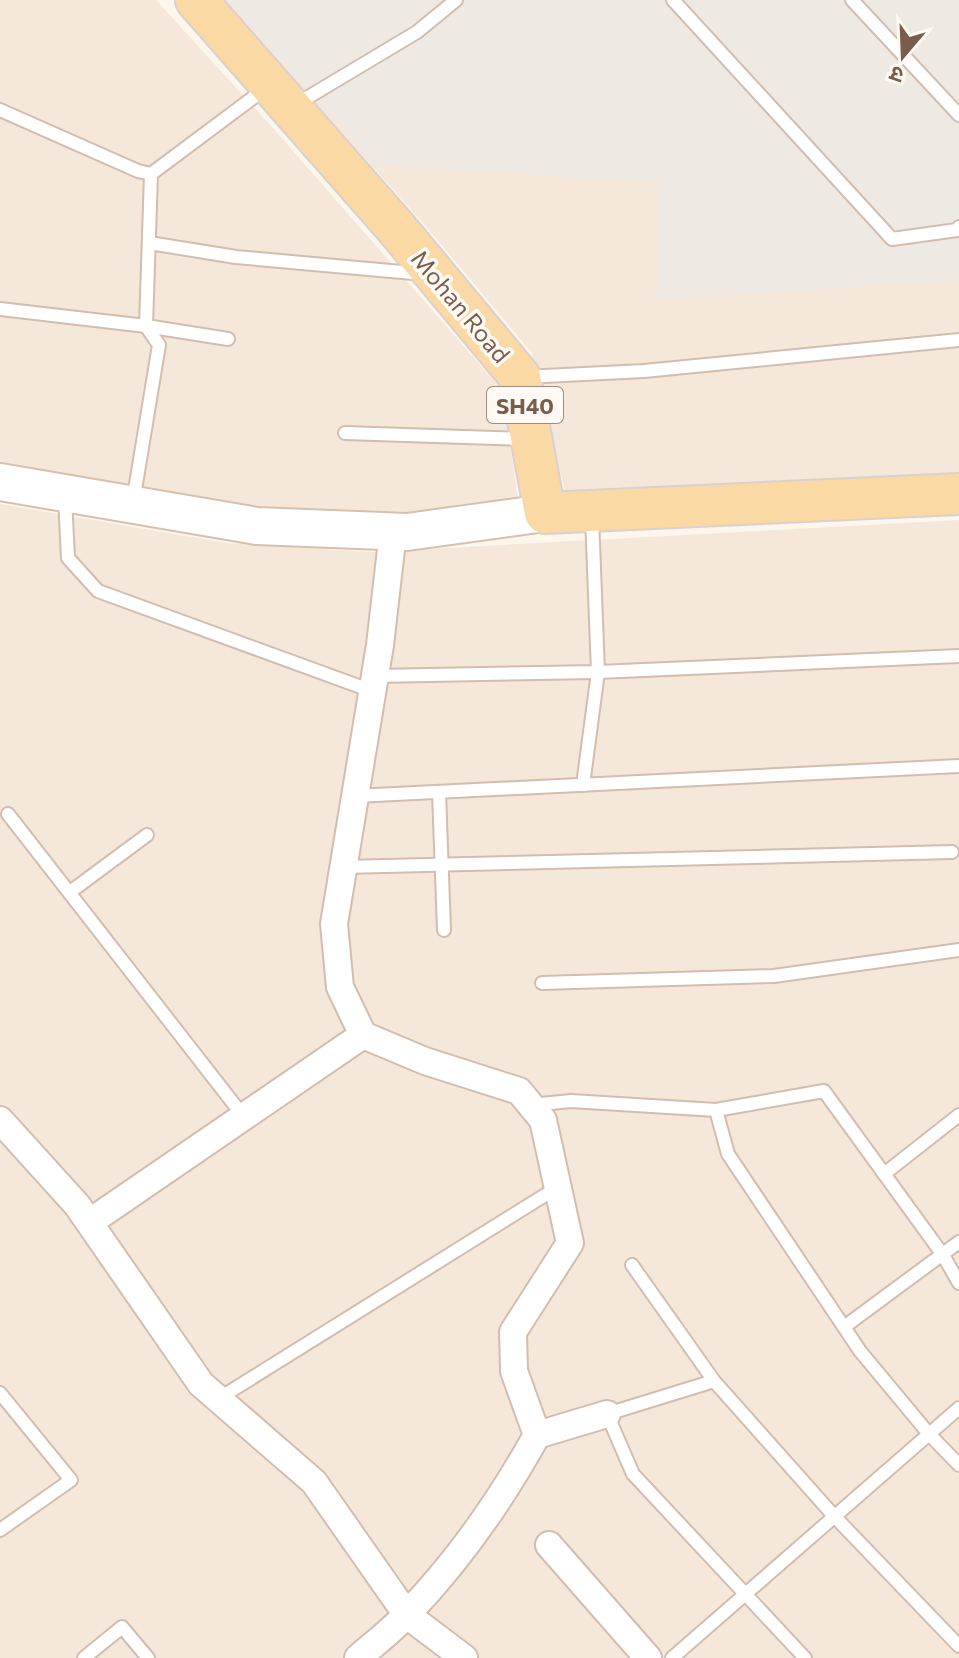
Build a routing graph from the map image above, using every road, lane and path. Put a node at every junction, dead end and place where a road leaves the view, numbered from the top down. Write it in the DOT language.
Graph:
graph roads {
  1 [pos="196,0"];
  2 [pos="456,0"];
  3 [pos="673,0"];
  4 [pos="852,0"];
  5 [pos="281,96"];
  6 [pos="0,110"];
  7 [pos="959,115"];
  8 [pos="151,174"];
  9 [pos="959,227"];
  10 [pos="149,243"];
  11 [pos="435,275"];
  12 [pos="0,309"];
  13 [pos="146,326"];
  14 [pos="228,339"];
  15 [pos="959,340"];
  16 [pos="520,377"];
  17 [pos="345,433"];
  18 [pos="531,439"];
  19 [pos="0,482"];
  20 [pos="65,493"];
  21 [pos="959,494"];
  22 [pos="132,505"];
  23 [pos="591,511"];
  24 [pos="545,513"];
  25 [pos="393,532"];
  26 [pos="959,656"];
  27 [pos="598,672"];
  28 [pos="374,684"];
  29 [pos="959,766"];
  30 [pos="583,785"];
  31 [pos="439,792"];
  32 [pos="355,796"];
  33 [pos="8,814"];
  34 [pos="147,835"];
  35 [pos="952,852"];
  36 [pos="441,864"];
  37 [pos="343,867"];
  38 [pos="70,892"];
  39 [pos="444,930"];
  40 [pos="959,950"];
  41 [pos="542,983"];
  42 [pos="363,1035"];
  43 [pos="531,1105"];
  44 [pos="716,1110"];
  45 [pos="959,1115"];
  46 [pos="244,1117"];
  47 [pos="0,1120"];
  48 [pos="884,1174"];
  49 [pos="558,1187"];
  50 [pos="90,1222"];
  51 [pos="959,1242"];
  52 [pos="943,1255"];
  53 [pos="632,1265"];
  54 [pos="959,1283"];
  55 [pos="844,1327"];
  56 [pos="714,1381"];
  57 [pos="0,1393"];
  58 [pos="218,1399"];
  59 [pos="959,1408"];
  60 [pos="607,1414"];
  61 [pos="929,1434"];
  62 [pos="537,1435"];
  63 [pos="959,1465"];
  64 [pos="834,1516"];
  65 [pos="0,1530"];
  66 [pos="549,1545"];
  67 [pos="745,1595"];
  68 [pos="407,1615"];
  69 [pos="959,1646"];
  70 [pos="84,1658"];
  71 [pos="148,1658"];
  72 [pos="358,1658"];
  73 [pos="464,1658"];
  74 [pos="648,1658"];
  75 [pos="672,1658"];
  76 [pos="805,1658"];
  1 -- 5 [label="main road, Mohan Road / SH40"];
  2 -- 5 [label="lane"];
  3 -- 9 [label="lane"];
  4 -- 7 [label="lane"];
  5 -- 8 [label="lane"];
  5 -- 11 [label="main road, Mohan Road / SH40"];
  6 -- 8 [label="lane"];
  8 -- 10 [label="lane"];
  10 -- 11 [label="lane"];
  10 -- 13 [label="lane"];
  11 -- 16 [label="main road, Mohan Road / SH40"];
  12 -- 13 [label="lane"];
  13 -- 14 [label="lane"];
  13 -- 22 [label="lane"];
  15 -- 16 [label="lane"];
  16 -- 18 [label="main road, Mohan Road / SH40"];
  17 -- 18 [label="lane"];
  18 -- 24 [label="main road, Mohan Road / SH40"];
  19 -- 20 [label="street"];
  20 -- 22 [label="street"];
  20 -- 28 [label="lane"];
  21 -- 23 [label="main road"];
  22 -- 25 [label="street"];
  23 -- 24 [label="main road"];
  23 -- 27 [label="lane"];
  24 -- 25 [label="street"];
  25 -- 28 [label="street"];
  26 -- 27 [label="lane"];
  27 -- 28 [label="lane"];
  27 -- 30 [label="lane"];
  28 -- 32 [label="street"];
  29 -- 30 [label="lane"];
  30 -- 31 [label="lane"];
  31 -- 32 [label="lane"];
  31 -- 36 [label="lane"];
  32 -- 37 [label="street"];
  33 -- 38 [label="lane"];
  34 -- 38 [label="lane"];
  35 -- 36 [label="lane"];
  36 -- 37 [label="lane"];
  36 -- 39 [label="lane"];
  37 -- 42 [label="street"];
  38 -- 46 [label="lane"];
  40 -- 41 [label="lane"];
  42 -- 43 [label="street"];
  42 -- 46 [label="street"];
  43 -- 44 [label="lane"];
  43 -- 49 [label="street"];
  44 -- 48 [label="lane"];
  44 -- 55 [label="lane"];
  45 -- 48 [label="lane"];
  46 -- 50 [label="street"];
  47 -- 50 [label="street"];
  48 -- 52 [label="lane"];
  49 -- 58 [label="lane"];
  49 -- 62 [label="street"];
  50 -- 58 [label="street"];
  51 -- 52 [label="lane"];
  52 -- 54 [label="lane"];
  52 -- 55 [label="lane"];
  53 -- 56 [label="lane"];
  55 -- 61 [label="lane"];
  56 -- 60 [label="lane"];
  56 -- 64 [label="lane"];
  57 -- 65 [label="lane"];
  58 -- 68 [label="street"];
  59 -- 61 [label="lane"];
  60 -- 62 [label="street"];
  60 -- 67 [label="lane"];
  61 -- 63 [label="lane"];
  61 -- 64 [label="lane"];
  62 -- 68 [label="street"];
  64 -- 67 [label="lane"];
  64 -- 69 [label="lane"];
  66 -- 74 [label="street"];
  67 -- 75 [label="lane"];
  67 -- 76 [label="lane"];
  68 -- 72 [label="street"];
  68 -- 73 [label="street"];
  70 -- 71 [label="lane"];
}
